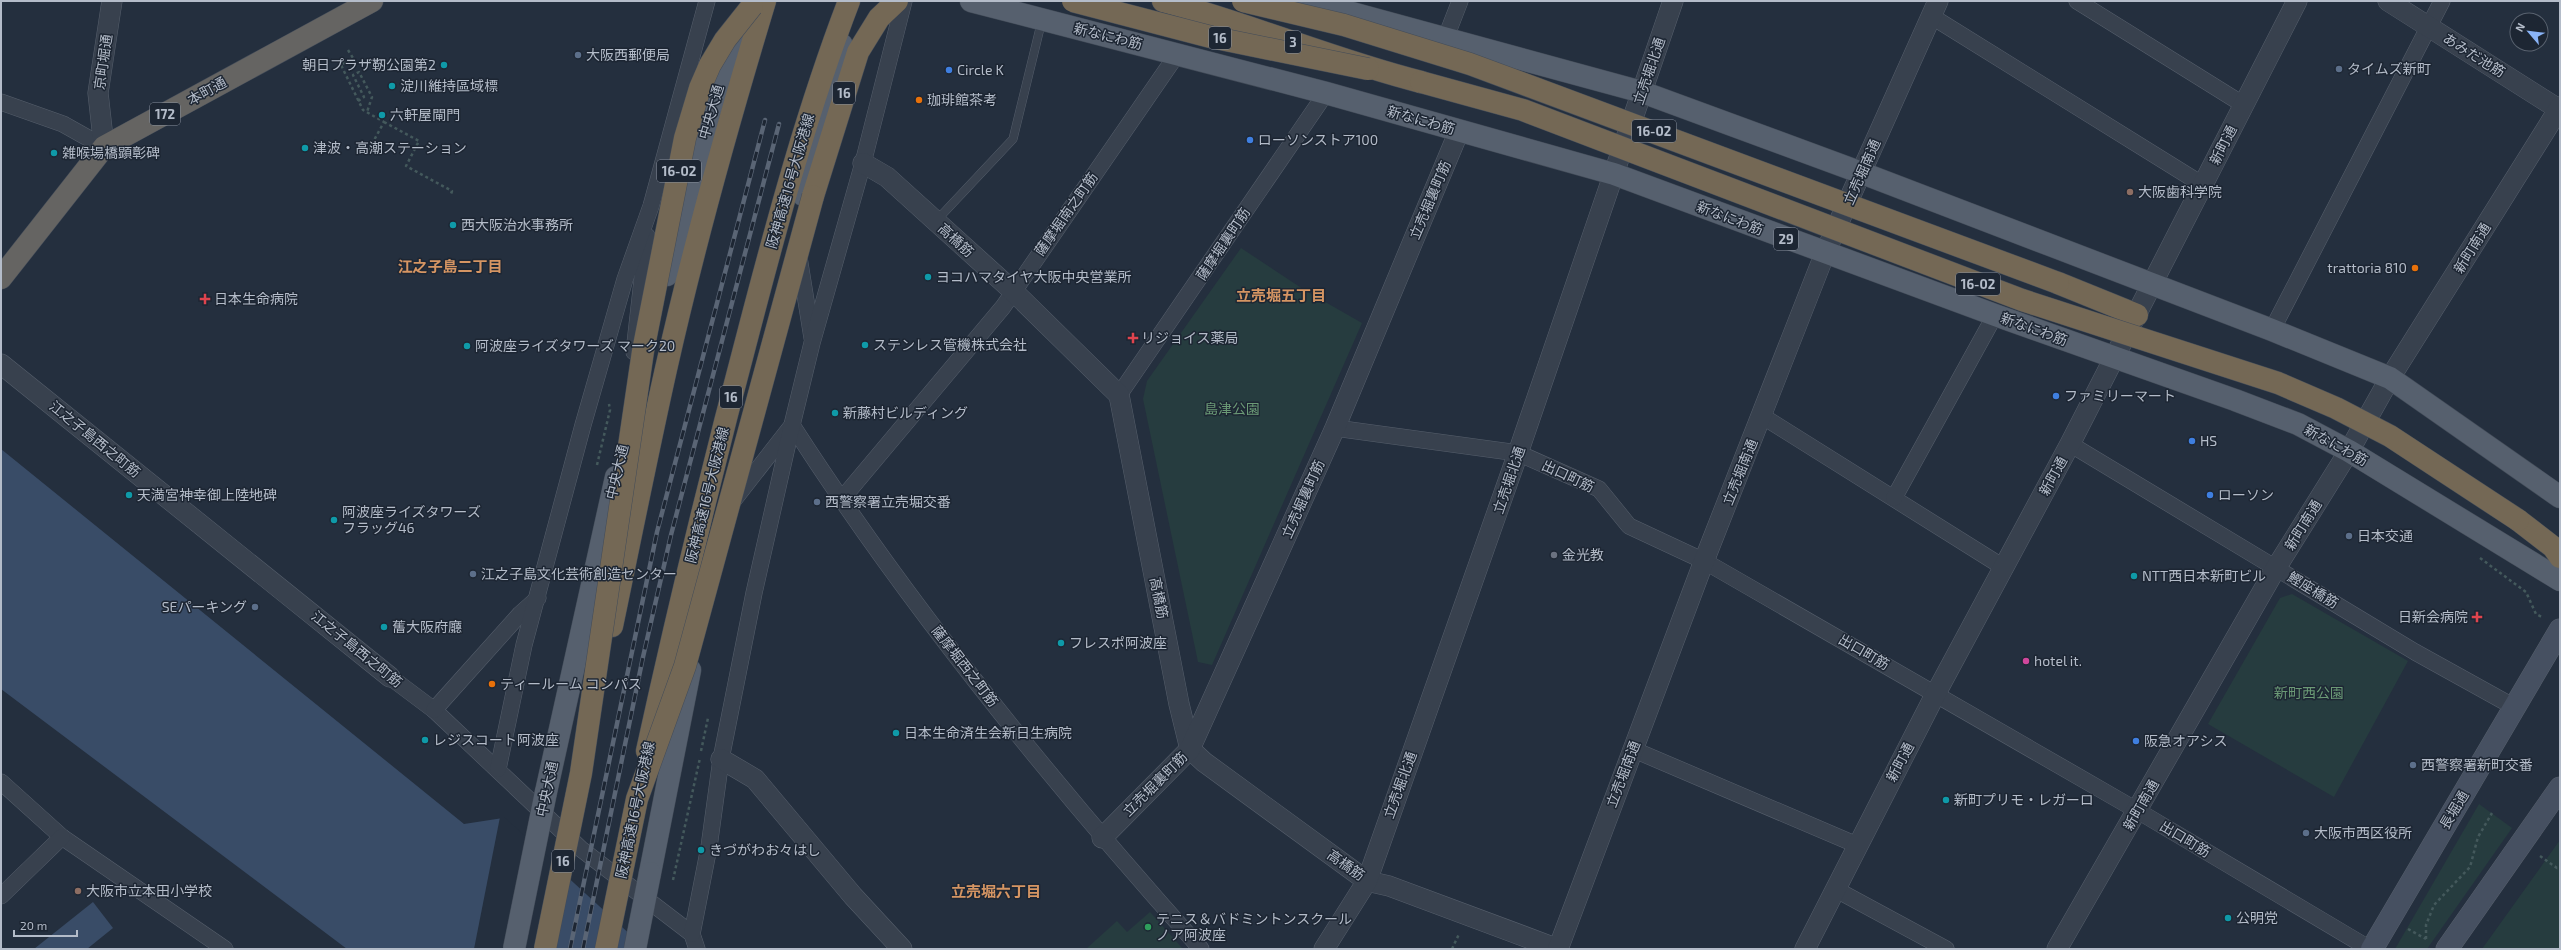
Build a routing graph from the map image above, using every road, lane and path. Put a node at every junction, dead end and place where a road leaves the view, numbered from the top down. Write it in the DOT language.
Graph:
graph roads {
  1 [pos="112,1"];
  2 [pos="372,1"];
  3 [pos="707,1"];
  4 [pos="743,1"];
  5 [pos="758,1"];
  6 [pos="765,1"];
  7 [pos="849,1"];
  8 [pos="854,1"];
  9 [pos="897,1"];
  10 [pos="904,1"];
  11 [pos="971,1"];
  12 [pos="1073,1"];
  13 [pos="1163,1"];
  14 [pos="1242,1"];
  15 [pos="1308,1"];
  16 [pos="1460,1"];
  17 [pos="1672,1"];
  18 [pos="2077,1"];
  19 [pos="2297,1"];
  20 [pos="2388,1"];
  21 [pos="2442,1"];
  22 [pos="1935,9"];
  23 [pos="1042,19"];
  24 [pos="2429,26"];
  25 [pos="1446,37"];
  26 [pos="348,50"];
  27 [pos="1178,53"];
  28 [pos="1368,69"];
  29 [pos="1642,92"];
  30 [pos="1326,93"];
  31 [pos="358,101"];
  32 [pos="1,102"];
  33 [pos="2244,105"];
  34 [pos="2560,109"];
  35 [pos="367,112"];
  36 [pos="384,122"];
  37 [pos="1459,131"];
  38 [pos="104,147"];
  39 [pos="367,153"];
  40 [pos="863,163"];
  41 [pos="1862,173"];
  42 [pos="1614,174"];
  43 [pos="2203,185"];
  44 [pos="450,194"];
  45 [pos="651,206"];
  46 [pos="936,222"];
  47 [pos="794,229"];
  48 [pos="1825,254"];
  49 [pos="1,278"];
  50 [pos="2152,285"];
  51 [pos="1013,291"];
  52 [pos="1995,315"];
  53 [pos="2137,315"];
  54 [pos="2272,330"];
  55 [pos="812,343"];
  56 [pos="2115,358"];
  57 [pos="1,364"];
  58 [pos="2390,378"];
  59 [pos="1119,395"];
  60 [pos="605,402"];
  61 [pos="1762,416"];
  62 [pos="792,425"];
  63 [pos="1336,428"];
  64 [pos="624,441"];
  65 [pos="2070,444"];
  66 [pos="2349,451"];
  67 [pos="1518,453"];
  68 [pos="595,472"];
  69 [pos="1894,498"];
  70 [pos="2560,498"];
  71 [pos="841,500"];
  72 [pos="728,508"];
  73 [pos="2560,557"];
  74 [pos="1704,561"];
  75 [pos="2003,567"];
  76 [pos="2276,568"];
  77 [pos="2560,580"];
  78 [pos="2526,592"];
  79 [pos="538,598"];
  80 [pos="2542,617"];
  81 [pos="2560,630"];
  82 [pos="390,677"];
  83 [pos="1936,693"];
  84 [pos="2516,708"];
  85 [pos="434,710"];
  86 [pos="1190,749"];
  87 [pos="1632,749"];
  88 [pos="721,759"];
  89 [pos="498,769"];
  90 [pos="581,773"];
  91 [pos="1,782"];
  92 [pos="2560,788"];
  93 [pos="636,799"];
  94 [pos="2138,811"];
  95 [pos="2492,813"];
  96 [pos="62,837"];
  97 [pos="1102,838"];
  98 [pos="1857,845"];
  99 [pos="2540,856"];
  100 [pos="2560,867"];
  101 [pos="1367,881"];
  102 [pos="1834,889"];
  103 [pos="1,896"];
  104 [pos="1461,928"];
  105 [pos="2407,928"];
  106 [pos="2426,939"];
  107 [pos="695,942"];
  108 [pos="2439,945"];
  109 [pos="225,949"];
  110 [pos="514,949"];
  111 [pos="545,949"];
  112 [pos="606,949"];
  113 [pos="635,949"];
  114 [pos="902,949"];
  115 [pos="1202,949"];
  116 [pos="1324,949"];
  117 [pos="1452,949"];
  118 [pos="1558,949"];
  119 [pos="1805,949"];
  120 [pos="1946,949"];
  121 [pos="2057,949"];
  122 [pos="2371,949"];
  1 -- 38 [label="street, 京町堀通"];
  2 -- 38 [label="highway, 本町通 / 172"];
  3 -- 45 [label="street"];
  4 -- 64 [label="main road, 中央大通"];
  5 -- 90 [label="highway, 16-02, bridge"];
  6 -- 90 [label="highway, 16, bridge"];
  7 -- 93 [label="highway, 阪神高速16号大阪港線 / 16, bridge"];
  8 -- 47 [label="main road"];
  9 -- 93 [label="highway, 16, bridge"];
  10 -- 40 [label="street"];
  11 -- 23 [label="main road, 新なにわ筋 / 29"];
  12 -- 28 [label="highway, 16, bridge"];
  13 -- 28 [label="highway, 3, bridge"];
  14 -- 53 [label="highway, 16-02, bridge"];
  15 -- 25 [label="main road"];
  16 -- 25 [label="street"];
  17 -- 29 [label="street, 立売堀北通"];
  18 -- 33 [label="street"];
  19 -- 33 [label="street, 新町通"];
  20 -- 24 [label="street, あみだ池筋"];
  21 -- 24 [label="street"];
  22 -- 41 [label="street, 立売堀南通"];
  22 -- 43 [label="street"];
  23 -- 27 [label="main road, 新なにわ筋 / 29"];
  23 -- 46 [label="lane"];
  24 -- 34 [label="street, あみだ池筋"];
  24 -- 54 [label="street"];
  25 -- 29 [label="main road"];
  26 -- 31 [label="path"];
  27 -- 30 [label="main road, 新なにわ筋 / 29"];
  27 -- 51 [label="street, 薩摩堀南之町筋"];
  28 -- 73 [label="highway, 16-02, bridge"];
  29 -- 41 [label="main road"];
  29 -- 42 [label="street, 立売堀北通"];
  30 -- 37 [label="main road, 新なにわ筋 / 29"];
  30 -- 59 [label="street, 薩摩堀裏町筋"];
  31 -- 35 [label="path"];
  31 -- 35 [label="path"];
  32 -- 38 [label="street"];
  33 -- 43 [label="street, 新町通"];
  34 -- 58 [label="street, 新町南通"];
  35 -- 36 [label="path"];
  36 -- 39 [label="path"];
  36 -- 44 [label="path"];
  37 -- 42 [label="main road, 新なにわ筋 / 29"];
  37 -- 63 [label="street, 立売堀裏町筋"];
  38 -- 49 [label="highway, 本町通 / 172"];
  40 -- 46 [label="street, 高橋筋"];
  40 -- 55 [label="street"];
  41 -- 48 [label="street, 立売堀南通"];
  41 -- 50 [label="main road"];
  42 -- 48 [label="main road, 新なにわ筋 / 29"];
  42 -- 67 [label="street, 立売堀北通"];
  43 -- 50 [label="street, 新町通"];
  45 -- 64 [label="street"];
  45 -- 79 [label="street"];
  46 -- 51 [label="street, 高橋筋"];
  47 -- 55 [label="street"];
  47 -- 72 [label="main road"];
  48 -- 52 [label="main road, 新なにわ筋 / 29"];
  48 -- 61 [label="street, 立売堀南通"];
  50 -- 53 [label="street, 新町通"];
  50 -- 54 [label="main road"];
  51 -- 59 [label="street, 高橋筋"];
  51 -- 71 [label="street, 薩摩堀南之町筋"];
  52 -- 56 [label="main road, 新なにわ筋 / 29"];
  52 -- 69 [label="street"];
  53 -- 56 [label="street, 新町通"];
  54 -- 58 [label="main road"];
  55 -- 62 [label="street"];
  56 -- 65 [label="street, 新町通"];
  56 -- 66 [label="main road, 新なにわ筋 / 29"];
  57 -- 82 [label="street, 江之子島西之町筋"];
  58 -- 66 [label="street, 新町南通"];
  58 -- 70 [label="main road"];
  59 -- 86 [label="street, 高橋筋"];
  60 -- 68 [label="path"];
  61 -- 69 [label="street"];
  61 -- 74 [label="street, 立売堀南通"];
  62 -- 71 [label="street, 薩摩堀西之町筋"];
  62 -- 72 [label="street"];
  62 -- 88 [label="street"];
  63 -- 67 [label="street, 出口町筋"];
  63 -- 86 [label="street, 立売堀裏町筋"];
  64 -- 110 [label="main road, 中央大通, bridge"];
  65 -- 75 [label="street, 新町通"];
  65 -- 76 [label="street, 鰹座橋筋"];
  66 -- 76 [label="street, 新町南通"];
  66 -- 77 [label="main road, 新なにわ筋 / 29"];
  67 -- 74 [label="street, 出口町筋"];
  67 -- 101 [label="street, 立売堀北通"];
  69 -- 75 [label="street"];
  71 -- 97 [label="street, 薩摩堀西之町筋"];
  72 -- 113 [label="main road, bridge"];
  74 -- 83 [label="street, 出口町筋"];
  74 -- 87 [label="street, 立売堀南通"];
  75 -- 83 [label="street, 新町通"];
  76 -- 84 [label="street, 鰹座橋筋"];
  76 -- 94 [label="street, 新町南通"];
  78 -- 80 [label="path"];
  79 -- 85 [label="street"];
  79 -- 89 [label="street"];
  81 -- 84 [label="main road, 長堀通"];
  82 -- 85 [label="street, 江之子島西之町筋"];
  83 -- 94 [label="street, 出口町筋"];
  83 -- 98 [label="street, 新町通"];
  84 -- 122 [label="main road, 長堀通"];
  85 -- 89 [label="street, 江之子島西之町筋"];
  86 -- 97 [label="street, 立売堀裏町筋"];
  86 -- 101 [label="street, 高橋筋"];
  87 -- 98 [label="street"];
  87 -- 118 [label="street, 立売堀南通"];
  88 -- 107 [label="street"];
  88 -- 114 [label="street"];
  89 -- 107 [label="street, 江之子島西之町筋"];
  90 -- 111 [label="highway, 16, bridge"];
  91 -- 96 [label="street"];
  92 -- 108 [label="main road"];
  93 -- 112 [label="highway, 阪神高速16号大阪港線 / 16, bridge"];
  94 -- 121 [label="street, 新町南通"];
  94 -- 122 [label="street, 出口町筋"];
  95 -- 106 [label="path"];
  96 -- 103 [label="street"];
  96 -- 109 [label="street"];
  97 -- 115 [label="street, 薩摩堀西之町筋"];
  98 -- 102 [label="street, 新町通"];
  99 -- 100 [label="path"];
  101 -- 116 [label="street, 立売堀北通"];
  101 -- 118 [label="street, 高橋筋"];
  102 -- 119 [label="street, 新町通"];
  102 -- 120 [label="street"];
  104 -- 117 [label="path"];
  105 -- 106 [label="path"];
  106 -- 108 [label="path"];
}
